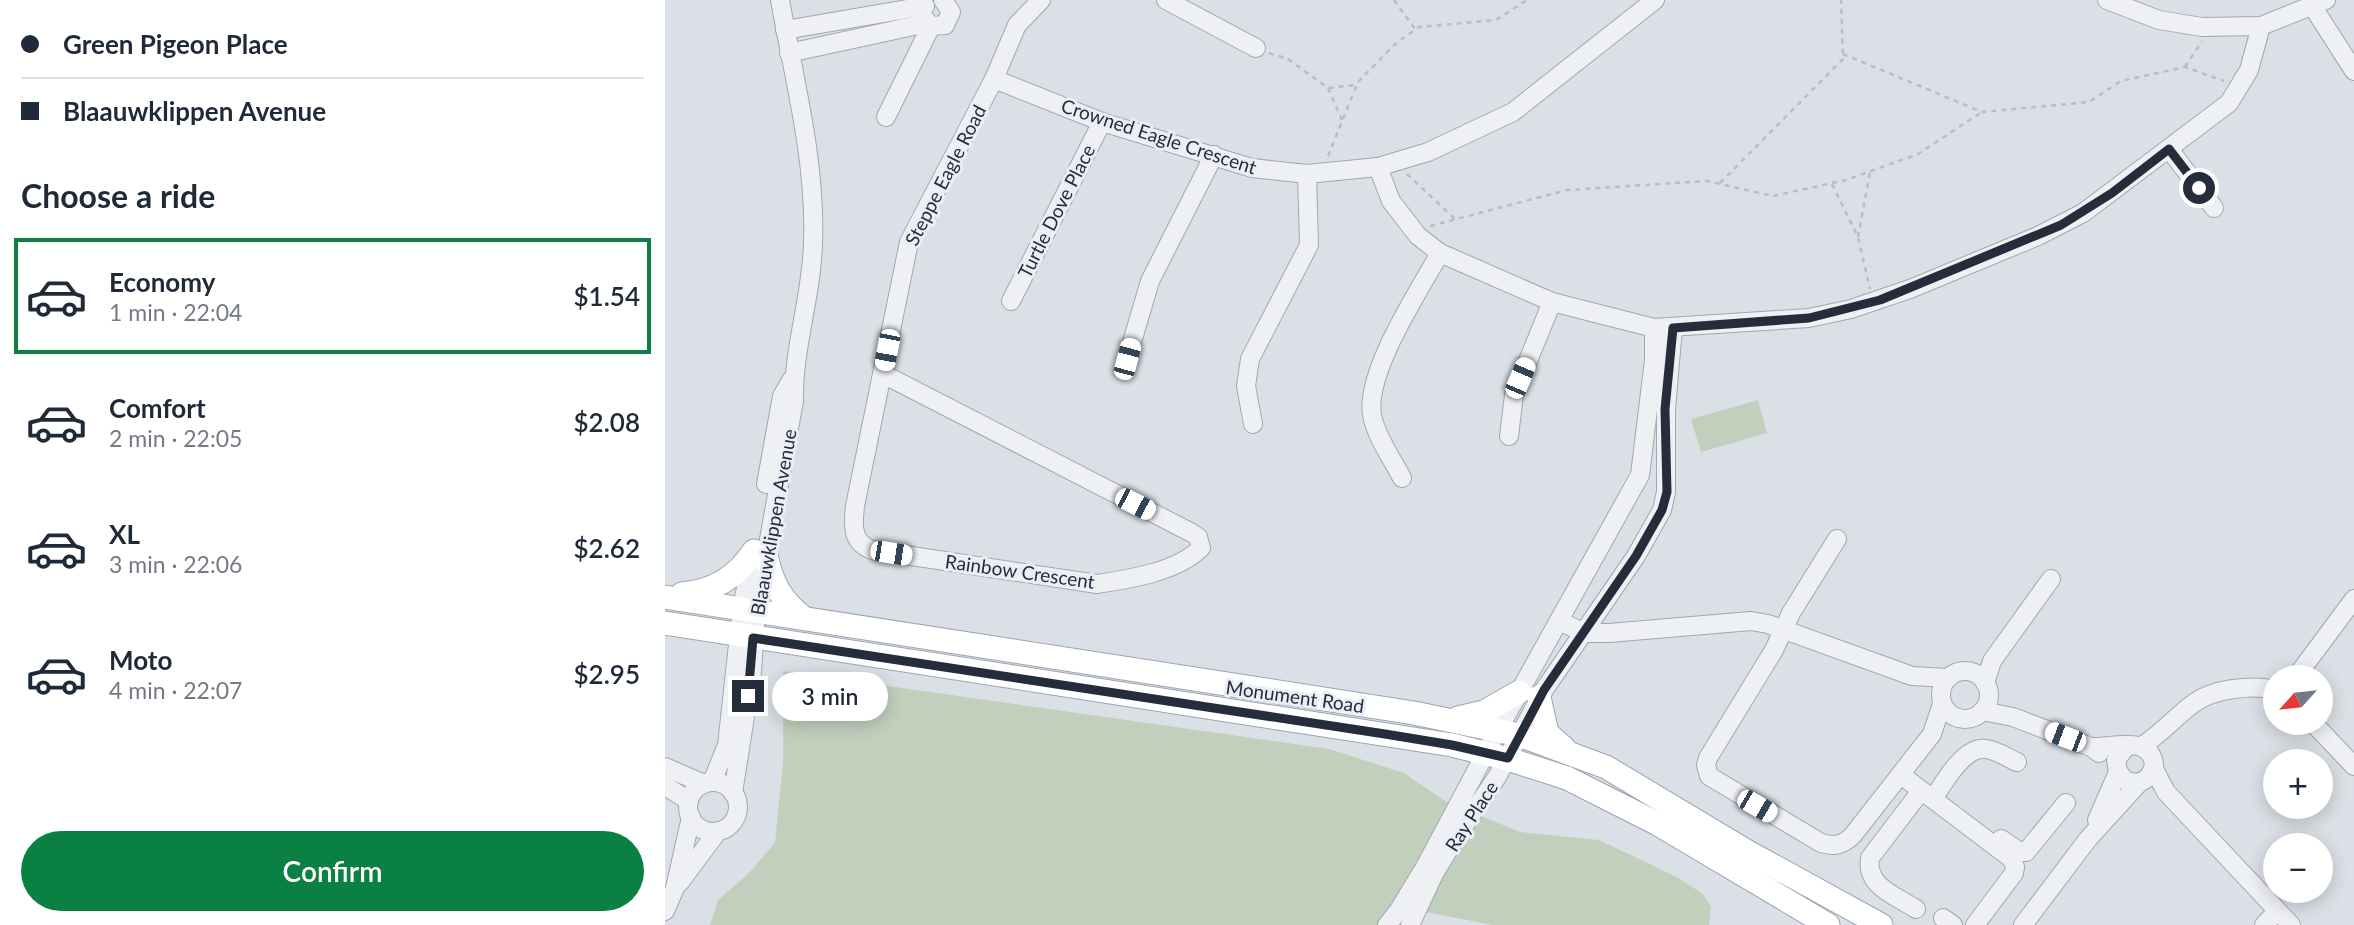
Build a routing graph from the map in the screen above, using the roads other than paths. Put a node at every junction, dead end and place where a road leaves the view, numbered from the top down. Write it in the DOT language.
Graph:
graph roads {
  1 [pos="780,0"];
  2 [pos="943,0"];
  3 [pos="1041,0"];
  4 [pos="1166,0"];
  5 [pos="1655,0"];
  6 [pos="2107,0"];
  7 [pos="2319,4"];
  8 [pos="928,14"];
  9 [pos="2261,26"];
  10 [pos="785,30"];
  11 [pos="1256,48"];
  12 [pos="789,53"];
  13 [pos="2354,71"];
  14 [pos="994,79"];
  15 [pos="886,117"];
  16 [pos="1102,122"];
  17 [pos="2169,149"];
  18 [pos="1214,155"];
  19 [pos="1386,164"];
  20 [pos="1314,173"];
  21 [pos="2214,208"];
  22 [pos="1440,253"];
  23 [pos="1011,301"];
  24 [pos="1552,302"];
  25 [pos="1654,328"];
  26 [pos="1673,328"];
  27 [pos="1127,359"];
  28 [pos="883,374"];
  29 [pos="1659,389"];
  30 [pos="1253,424"];
  31 [pos="1509,436"];
  32 [pos="1640,475"];
  33 [pos="1402,478"];
  34 [pos="1666,485"];
  35 [pos="854,531"];
  36 [pos="1837,539"];
  37 [pos="760,553"];
  38 [pos="2051,579"];
  39 [pos="665,597"];
  40 [pos="2354,598"];
  41 [pos="749,610"];
  42 [pos="804,618"];
  43 [pos="1559,621"];
  44 [pos="665,624"];
  45 [pos="1784,630"];
  46 [pos="1585,633"];
  47 [pos="745,637"];
  48 [pos="1992,661"];
  49 [pos="2305,665"];
  50 [pos="1968,672"];
  51 [pos="1912,676"];
  52 [pos="1948,678"];
  53 [pos="2263,689"];
  54 [pos="1529,695"];
  55 [pos="1985,697"];
  56 [pos="1942,700"];
  57 [pos="1957,718"];
  58 [pos="1444,720"];
  59 [pos="2169,728"];
  60 [pos="1509,733"];
  61 [pos="1932,734"];
  62 [pos="2324,735"];
  63 [pos="2135,746"];
  64 [pos="2091,747"];
  65 [pos="1571,752"];
  66 [pos="1497,756"];
  67 [pos="2017,762"];
  68 [pos="2354,766"];
  69 [pos="665,767"];
  70 [pos="2117,769"];
  71 [pos="1903,772"];
  72 [pos="2147,773"];
  73 [pos="708,783"];
  74 [pos="665,786"];
  75 [pos="1929,792"];
  76 [pos="733,793"];
  77 [pos="2066,803"];
  78 [pos="690,809"];
  79 [pos="718,831"];
  80 [pos="2088,839"];
  81 [pos="675,888"];
  82 [pos="1916,909"];
  83 [pos="665,911"];
  84 [pos="2277,911"];
  85 [pos="1387,925"];
  86 [pos="1411,925"];
  87 [pos="1828,925"];
  88 [pos="1881,925"];
  89 [pos="1975,925"];
  90 [pos="2023,925"];
  91 [pos="2264,925"];
  92 [pos="2291,925"];
  1 -- 10 [label="street, Blaauwklippen Avenue"];
  2 -- 8 [label="street"];
  3 -- 14 [label="street, Steppe Eagle Road"];
  4 -- 11 [label="street"];
  5 -- 19 [label="street, Crowned Eagle Crescent"];
  6 -- 9 [label="street"];
  7 -- 9 [label="street"];
  7 -- 13 [label="street"];
  8 -- 10 [label="street"];
  8 -- 12 [label="street"];
  8 -- 15 [label="street"];
  9 -- 17 [label="street"];
  10 -- 12 [label="street, Blaauwklippen Avenue"];
  12 -- 37 [label="street, Blaauwklippen Avenue"];
  14 -- 16 [label="street, Crowned Eagle Crescent"];
  14 -- 28 [label="street, Steppe Eagle Road"];
  16 -- 18 [label="street, Crowned Eagle Crescent"];
  16 -- 23 [label="street, Turtle Dove Place"];
  17 -- 21 [label="street"];
  17 -- 26 [label="street"];
  18 -- 20 [label="street, Crowned Eagle Crescent"];
  18 -- 27 [label="street"];
  19 -- 20 [label="street, Crowned Eagle Crescent"];
  19 -- 22 [label="street"];
  20 -- 30 [label="street"];
  22 -- 24 [label="street"];
  22 -- 33 [label="street"];
  24 -- 25 [label="street"];
  24 -- 31 [label="street"];
  25 -- 26 [label="street"];
  25 -- 29 [label="street, Ray Place"];
  26 -- 29 [label="street, Ray Place"];
  28 -- 35 [label="street, Steppe Eagle Road"];
  28 -- 35 [label="street, Rainbow Crescent"];
  29 -- 32 [label="street, Ray Place"];
  29 -- 34 [label="street, Ray Place"];
  32 -- 34 [label="street"];
  32 -- 43 [label="street, Ray Place"];
  34 -- 46 [label="street, Ray Place"];
  36 -- 45 [label="street"];
  37 -- 39 [label="main road"];
  37 -- 41 [label="street, Blaauwklippen Avenue"];
  37 -- 42 [label="main road"];
  38 -- 48 [label="street"];
  39 -- 41 [label="main road, Monument Road"];
  40 -- 49 [label="street"];
  41 -- 42 [label="main road, Monument Road"];
  41 -- 47 [label="street, Blaauwklippen Avenue"];
  42 -- 58 [label="main road, Monument Road"];
  43 -- 46 [label="street"];
  43 -- 54 [label="street, Ray Place"];
  44 -- 47 [label="main road, Monument Road"];
  45 -- 46 [label="street"];
  45 -- 51 [label="street"];
  45 -- 71 [label="street"];
  46 -- 54 [label="street, Ray Place"];
  47 -- 66 [label="main road, Monument Road"];
  47 -- 73 [label="street, Blaauwklippen Avenue"];
  47 -- 76 [label="street, Blaauwklippen Avenue"];
  48 -- 50 [label="street"];
  48 -- 55 [label="street"];
  50 -- 52 [label="street"];
  50 -- 55 [label="street"];
  51 -- 52 [label="street"];
  51 -- 56 [label="street"];
  52 -- 56 [label="street"];
  53 -- 59 [label="street"];
  54 -- 58 [label="main road"];
  54 -- 60 [label="street, Ray Place"];
  54 -- 65 [label="main road"];
  55 -- 57 [label="street"];
  55 -- 64 [label="street"];
  56 -- 57 [label="street"];
  56 -- 61 [label="street"];
  57 -- 61 [label="street"];
  58 -- 60 [label="main road, Monument Road"];
  59 -- 63 [label="street"];
  59 -- 72 [label="street"];
  60 -- 65 [label="main road, Monument Road"];
  60 -- 66 [label="street, Ray Place"];
  61 -- 71 [label="street"];
  62 -- 68 [label="street"];
  63 -- 64 [label="street"];
  63 -- 70 [label="street"];
  63 -- 72 [label="street"];
  64 -- 70 [label="street"];
  65 -- 88 [label="main road, Monument Road"];
  66 -- 85 [label="street, Ray Place"];
  66 -- 86 [label="street, Ray Place"];
  66 -- 87 [label="main road, Monument Road"];
  67 -- 75 [label="street"];
  69 -- 73 [label="street"];
  70 -- 72 [label="street"];
  70 -- 80 [label="street"];
  71 -- 75 [label="street"];
  72 -- 80 [label="street"];
  72 -- 84 [label="street"];
  73 -- 76 [label="street"];
  73 -- 78 [label="street, Blaauwklippen Avenue"];
  74 -- 78 [label="street"];
  75 -- 77 [label="street"];
  75 -- 82 [label="street"];
  75 -- 89 [label="street"];
  76 -- 79 [label="street, Blaauwklippen Avenue"];
  78 -- 79 [label="street"];
  78 -- 81 [label="street, Blaauwklippen Avenue"];
  79 -- 81 [label="street, Blaauwklippen Avenue"];
  80 -- 90 [label="street"];
  81 -- 83 [label="street, Blaauwklippen Avenue"];
  84 -- 91 [label="street"];
  84 -- 92 [label="street"];
}
